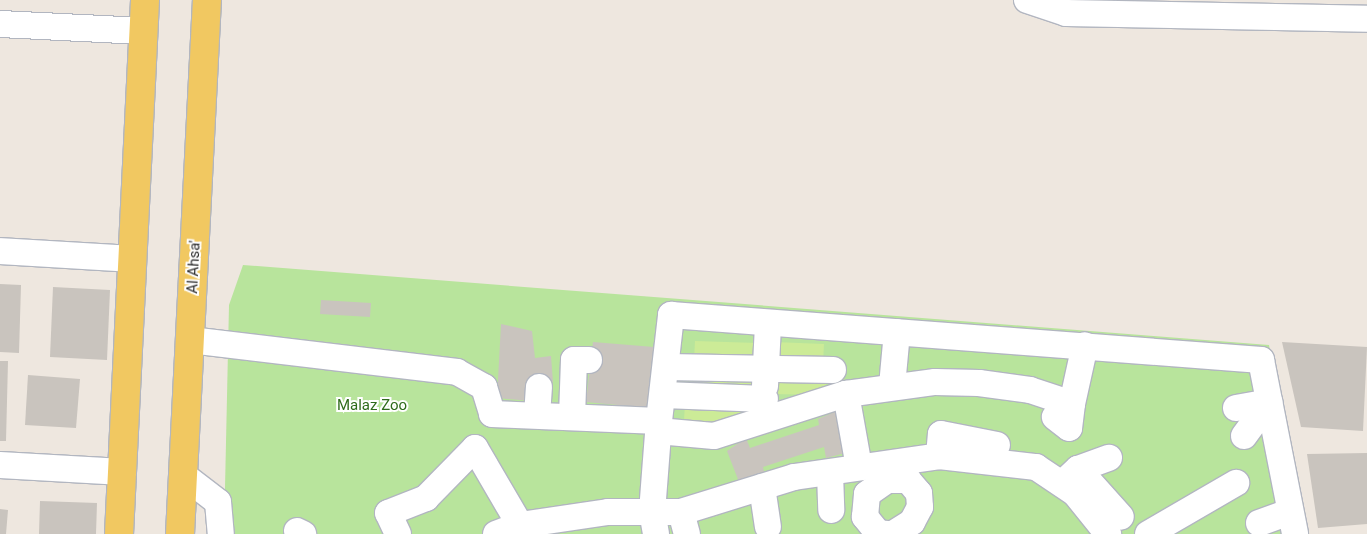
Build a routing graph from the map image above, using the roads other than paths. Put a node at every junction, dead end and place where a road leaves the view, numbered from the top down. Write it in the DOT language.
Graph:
graph roads {
  1 [pos="145,0"];
  2 [pos="208,0"];
  3 [pos="1027,0"];
  4 [pos="1360,13"];
  5 [pos="0,24"];
  6 [pos="143,32"];
  7 [pos="0,251"];
  8 [pos="133,259"];
  9 [pos="768,324"];
  10 [pos="838,328"];
  11 [pos="896,332"];
  12 [pos="190,340"];
  13 [pos="1085,345"];
  14 [pos="589,360"];
  15 [pos="667,367"];
  16 [pos="766,369"];
  17 [pos="832,370"];
  18 [pos="892,386"];
  19 [pos="539,387"];
  20 [pos="664,395"];
  21 [pos="839,397"];
  22 [pos="1269,402"];
  23 [pos="1236,408"];
  24 [pos="536,415"];
  25 [pos="572,417"];
  26 [pos="773,419"];
  27 [pos="658,426"];
  28 [pos="1244,436"];
  29 [pos="1109,458"];
  30 [pos="0,465"];
  31 [pos="859,467"];
  32 [pos="896,471"];
  33 [pos="123,472"];
  34 [pos="830,473"];
  35 [pos="183,474"];
  36 [pos="1070,476"];
  37 [pos="1236,483"];
  38 [pos="762,487"];
  39 [pos="832,510"];
  40 [pos="654,522"];
  41 [pos="1108,522"];
  42 [pos="684,523"];
  43 [pos="1259,523"];
  44 [pos="1292,523"];
  45 [pos="520,525"];
  46 [pos="768,527"];
  47 [pos="894,533"];
  48 [pos="119,534"];
  49 [pos="180,534"];
  50 [pos="222,534"];
  51 [pos="398,534"];
  52 [pos="496,534"];
  53 [pos="1148,534"];
  1 -- 6 [label="main road"];
  2 -- 12 [label="main road, Al Ahsa'"];
  3 -- 4 [label="street"];
  5 -- 6 [label="street"];
  6 -- 8 [label="main road"];
  7 -- 8 [label="street"];
  8 -- 33 [label="main road"];
  9 -- 10 [label="street"];
  9 -- 15 [label="street"];
  9 -- 16 [label="street"];
  10 -- 11 [label="street"];
  10 -- 17 [label="street"];
  11 -- 13 [label="street"];
  11 -- 18 [label="street"];
  12 -- 24 [label="street"];
  12 -- 35 [label="main road, Al Ahsa'"];
  13 -- 18 [label="street"];
  13 -- 22 [label="street"];
  14 -- 25 [label="street"];
  15 -- 16 [label="street"];
  15 -- 20 [label="street"];
  16 -- 17 [label="street"];
  16 -- 26 [label="street"];
  17 -- 21 [label="street"];
  18 -- 21 [label="street"];
  19 -- 24 [label="street"];
  20 -- 26 [label="street"];
  20 -- 27 [label="street"];
  21 -- 26 [label="street"];
  21 -- 31 [label="street"];
  22 -- 23 [label="street"];
  22 -- 28 [label="street"];
  22 -- 44 [label="street"];
  24 -- 25 [label="street"];
  25 -- 27 [label="street"];
  26 -- 27 [label="street"];
  27 -- 40 [label="street"];
  29 -- 36 [label="street"];
  30 -- 33 [label="street"];
  31 -- 32 [label="street"];
  31 -- 34 [label="street"];
  32 -- 36 [label="street"];
  32 -- 47 [label="street"];
  32 -- 47 [label="street"];
  33 -- 48 [label="main road"];
  34 -- 38 [label="street"];
  34 -- 39 [label="street"];
  35 -- 49 [label="main road, Al Ahsa'"];
  35 -- 50 [label="street"];
  36 -- 41 [label="street"];
  37 -- 53 [label="street"];
  38 -- 42 [label="street"];
  38 -- 46 [label="street"];
  40 -- 42 [label="street"];
  40 -- 45 [label="street"];
  43 -- 44 [label="street"];
  45 -- 51 [label="street"];
  45 -- 52 [label="street"];
}
